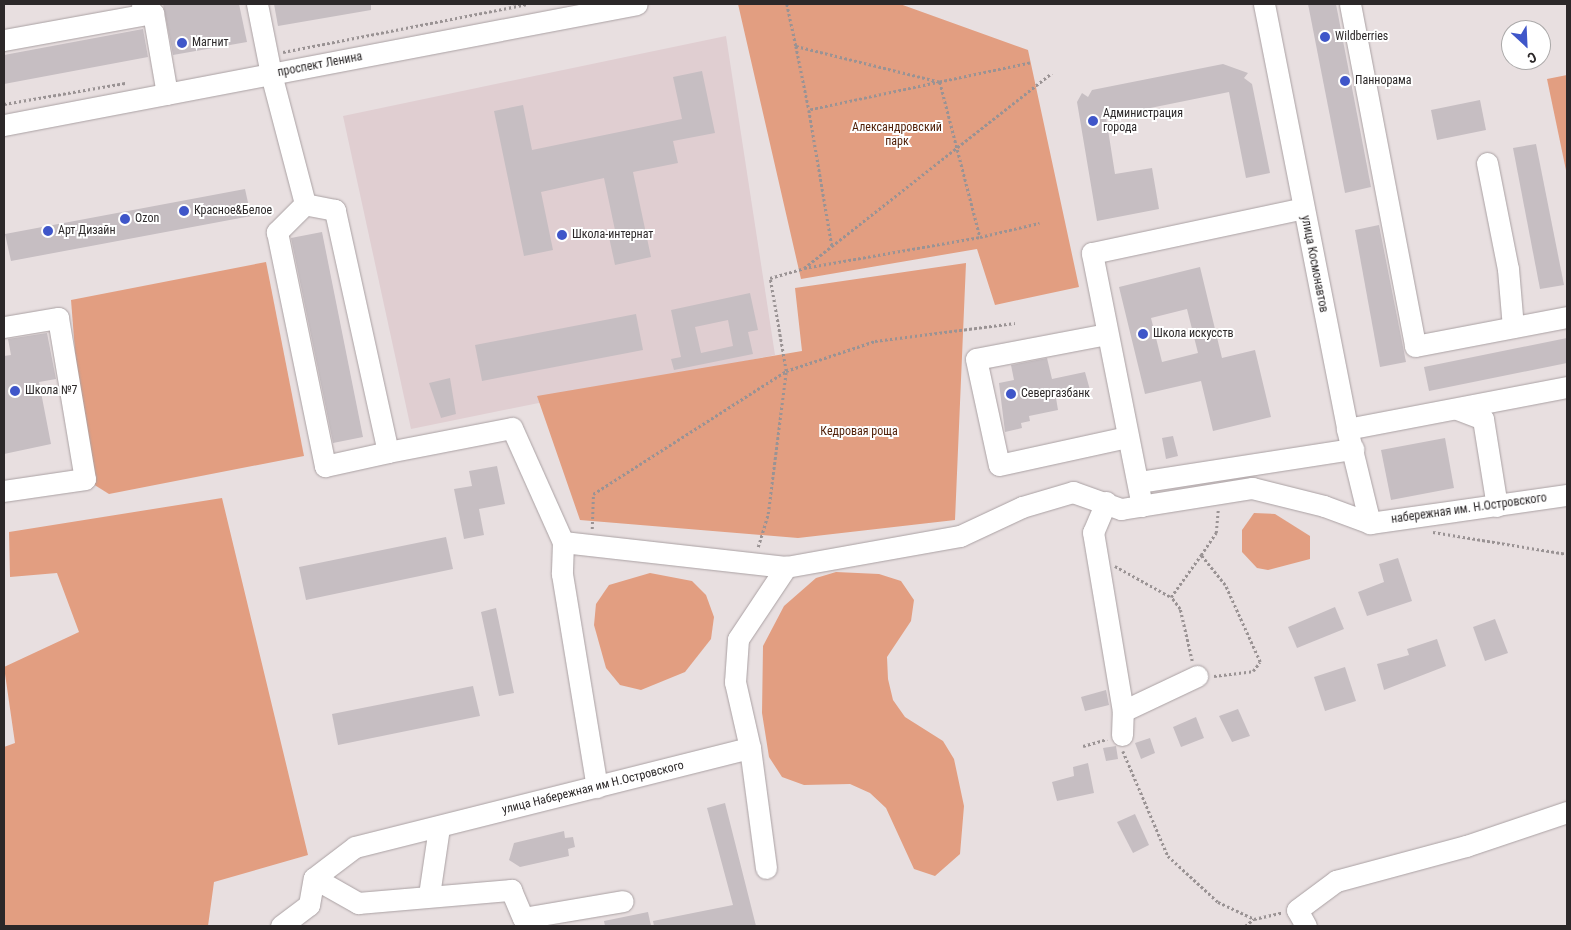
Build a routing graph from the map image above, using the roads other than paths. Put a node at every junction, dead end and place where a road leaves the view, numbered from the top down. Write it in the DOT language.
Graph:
graph roads {
  1 [pos="257,4"];
  2 [pos="637,4"];
  3 [pos="1264,4"];
  4 [pos="1350,4"];
  5 [pos="146,8"];
  6 [pos="4,40"];
  7 [pos="270,74"];
  8 [pos="167,94"];
  9 [pos="4,125"];
  10 [pos="1487,163"];
  11 [pos="305,204"];
  12 [pos="1303,208"];
  13 [pos="1567,317"];
  14 [pos="4,327"];
  15 [pos="1513,327"];
  16 [pos="1107,334"];
  17 [pos="1567,386"];
  18 [pos="1457,409"];
  19 [pos="1127,437"];
  20 [pos="1350,439"];
  21 [pos="388,452"];
  22 [pos="1139,482"];
  23 [pos="4,491"];
  24 [pos="1567,495"];
  25 [pos="1106,502"];
  26 [pos="1142,506"];
  27 [pos="1497,506"];
  28 [pos="1370,523"];
  29 [pos="563,542"];
  30 [pos="786,566"];
  31 [pos="1197,676"];
  32 [pos="1123,711"];
  33 [pos="1122,735"];
  34 [pos="750,748"];
  35 [pos="597,787"];
  36 [pos="1567,812"];
  37 [pos="439,827"];
  38 [pos="766,868"];
  39 [pos="314,878"];
  40 [pos="429,895"];
  41 [pos="623,901"];
  42 [pos="1302,918"];
  43 [pos="281,926"];
  1 -- 7 [label="street"];
  2 -- 7 [label="street, проспект Ленина"];
  3 -- 12 [label="street, улица Космонавтов"];
  4 -- 15 [label="street"];
  5 -- 6 [label="street"];
  5 -- 8 [label="street"];
  7 -- 8 [label="street, проспект Ленина"];
  7 -- 11 [label="street"];
  8 -- 9 [label="street, проспект Ленина"];
  10 -- 15 [label="street"];
  11 -- 21 [label="street"];
  11 -- 21 [label="street"];
  12 -- 16 [label="street"];
  12 -- 20 [label="street, улица Космонавтов"];
  13 -- 15 [label="street"];
  14 -- 23 [label="street"];
  16 -- 19 [label="street"];
  16 -- 19 [label="street"];
  17 -- 18 [label="street"];
  18 -- 20 [label="street"];
  18 -- 27 [label="street"];
  19 -- 22 [label="street"];
  20 -- 22 [label="street"];
  20 -- 28 [label="street, улица Космонавтов"];
  21 -- 29 [label="street"];
  22 -- 26 [label="street"];
  24 -- 27 [label="street, набережная им. Н.Островского"];
  25 -- 26 [label="street"];
  25 -- 30 [label="street"];
  25 -- 32 [label="street"];
  26 -- 28 [label="street"];
  27 -- 28 [label="street, набережная им. Н.Островского"];
  29 -- 30 [label="street"];
  29 -- 35 [label="street"];
  30 -- 34 [label="street"];
  31 -- 32 [label="street"];
  32 -- 33 [label="street"];
  34 -- 35 [label="street, улица Набережная им Н.Островского"];
  34 -- 38 [label="street"];
  35 -- 37 [label="street, улица Набережная им Н.Островского"];
  36 -- 42 [label="street"];
  37 -- 39 [label="street, улица Набережная им Н.Островского"];
  37 -- 40 [label="street"];
  39 -- 40 [label="street"];
  39 -- 43 [label="street"];
  40 -- 41 [label="street"];
}
